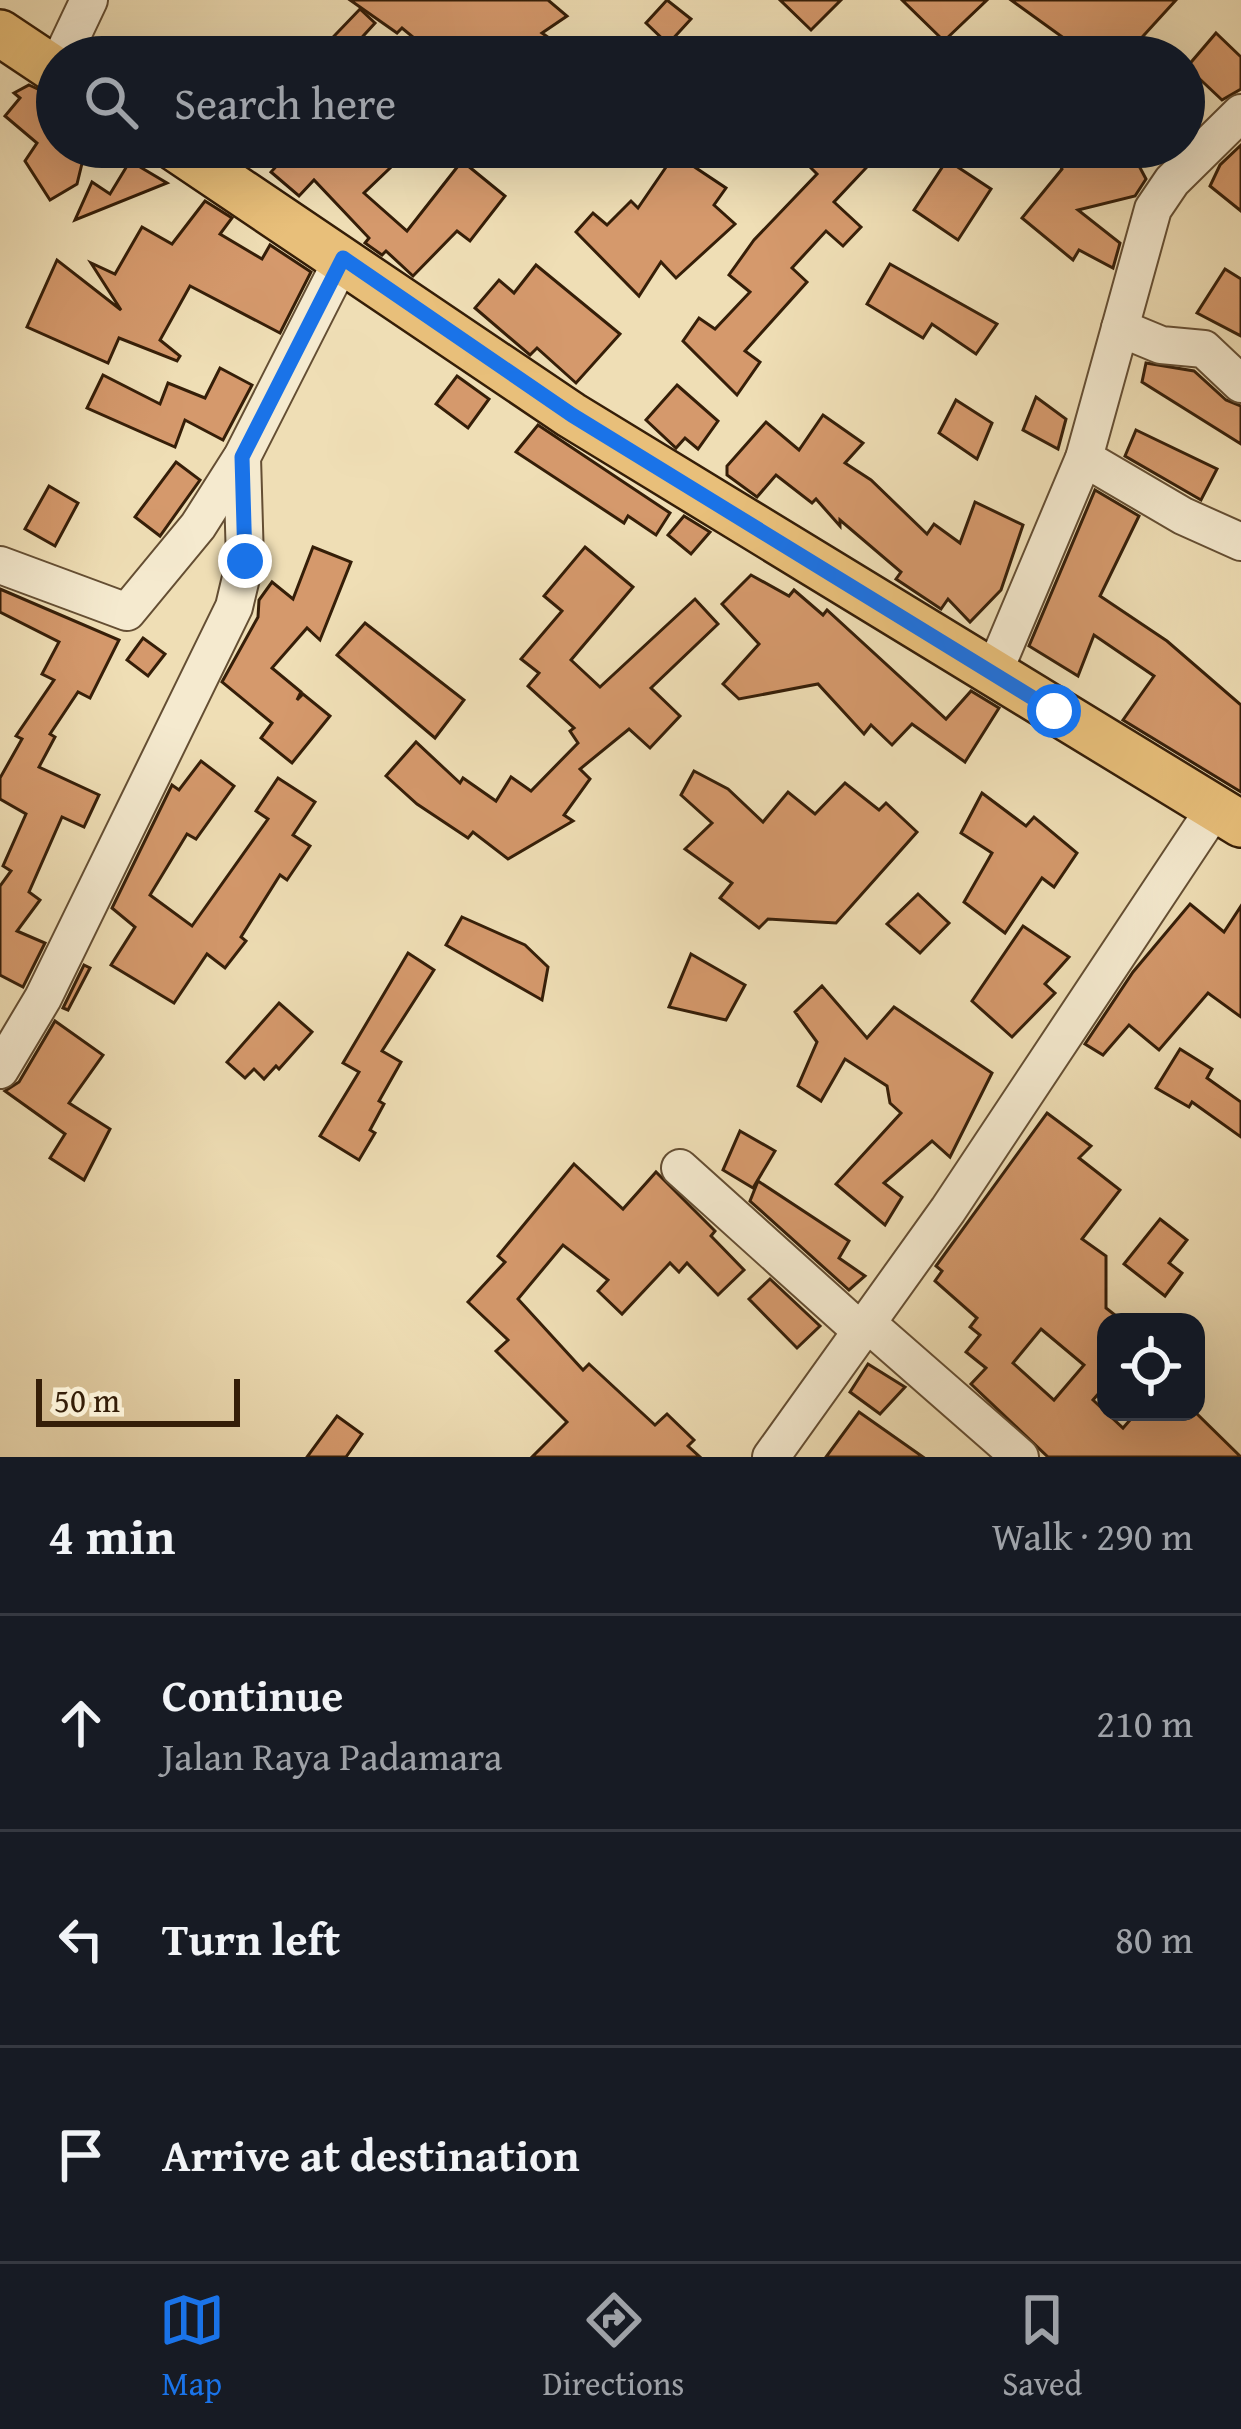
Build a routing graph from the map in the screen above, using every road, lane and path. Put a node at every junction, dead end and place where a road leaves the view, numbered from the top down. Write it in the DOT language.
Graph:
graph roads {
  1 [pos="89,0"];
  2 [pos="0,33"];
  3 [pos="72,36"];
  4 [pos="36,56"];
  5 [pos="1241,113"];
  6 [pos="1205,149"];
  7 [pos="206,168"];
  8 [pos="1187,168"];
  9 [pos="343,258"];
  10 [pos="1120,328"];
  11 [pos="1241,384"];
  12 [pos="242,457"];
  13 [pos="1084,458"];
  14 [pos="1241,542"];
  15 [pos="0,565"];
  16 [pos="993,674"];
  17 [pos="1228,816"];
  18 [pos="0,1070"];
  19 [pos="680,1168"];
  20 [pos="866,1328"];
  21 [pos="771,1457"];
  22 [pos="1020,1457"];
  1 -- 3 [label="street"];
  2 -- 4 [label="main road"];
  5 -- 6 [label="street"];
  7 -- 9 [label="main road"];
  8 -- 10 [label="street"];
  9 -- 12 [label="street"];
  9 -- 16 [label="main road"];
  10 -- 11 [label="street"];
  10 -- 13 [label="street"];
  12 -- 15 [label="street"];
  12 -- 18 [label="street"];
  13 -- 14 [label="street"];
  13 -- 16 [label="street"];
  16 -- 17 [label="main road"];
  17 -- 20 [label="street"];
  19 -- 20 [label="street"];
  20 -- 21 [label="street"];
  20 -- 22 [label="street"];
}
